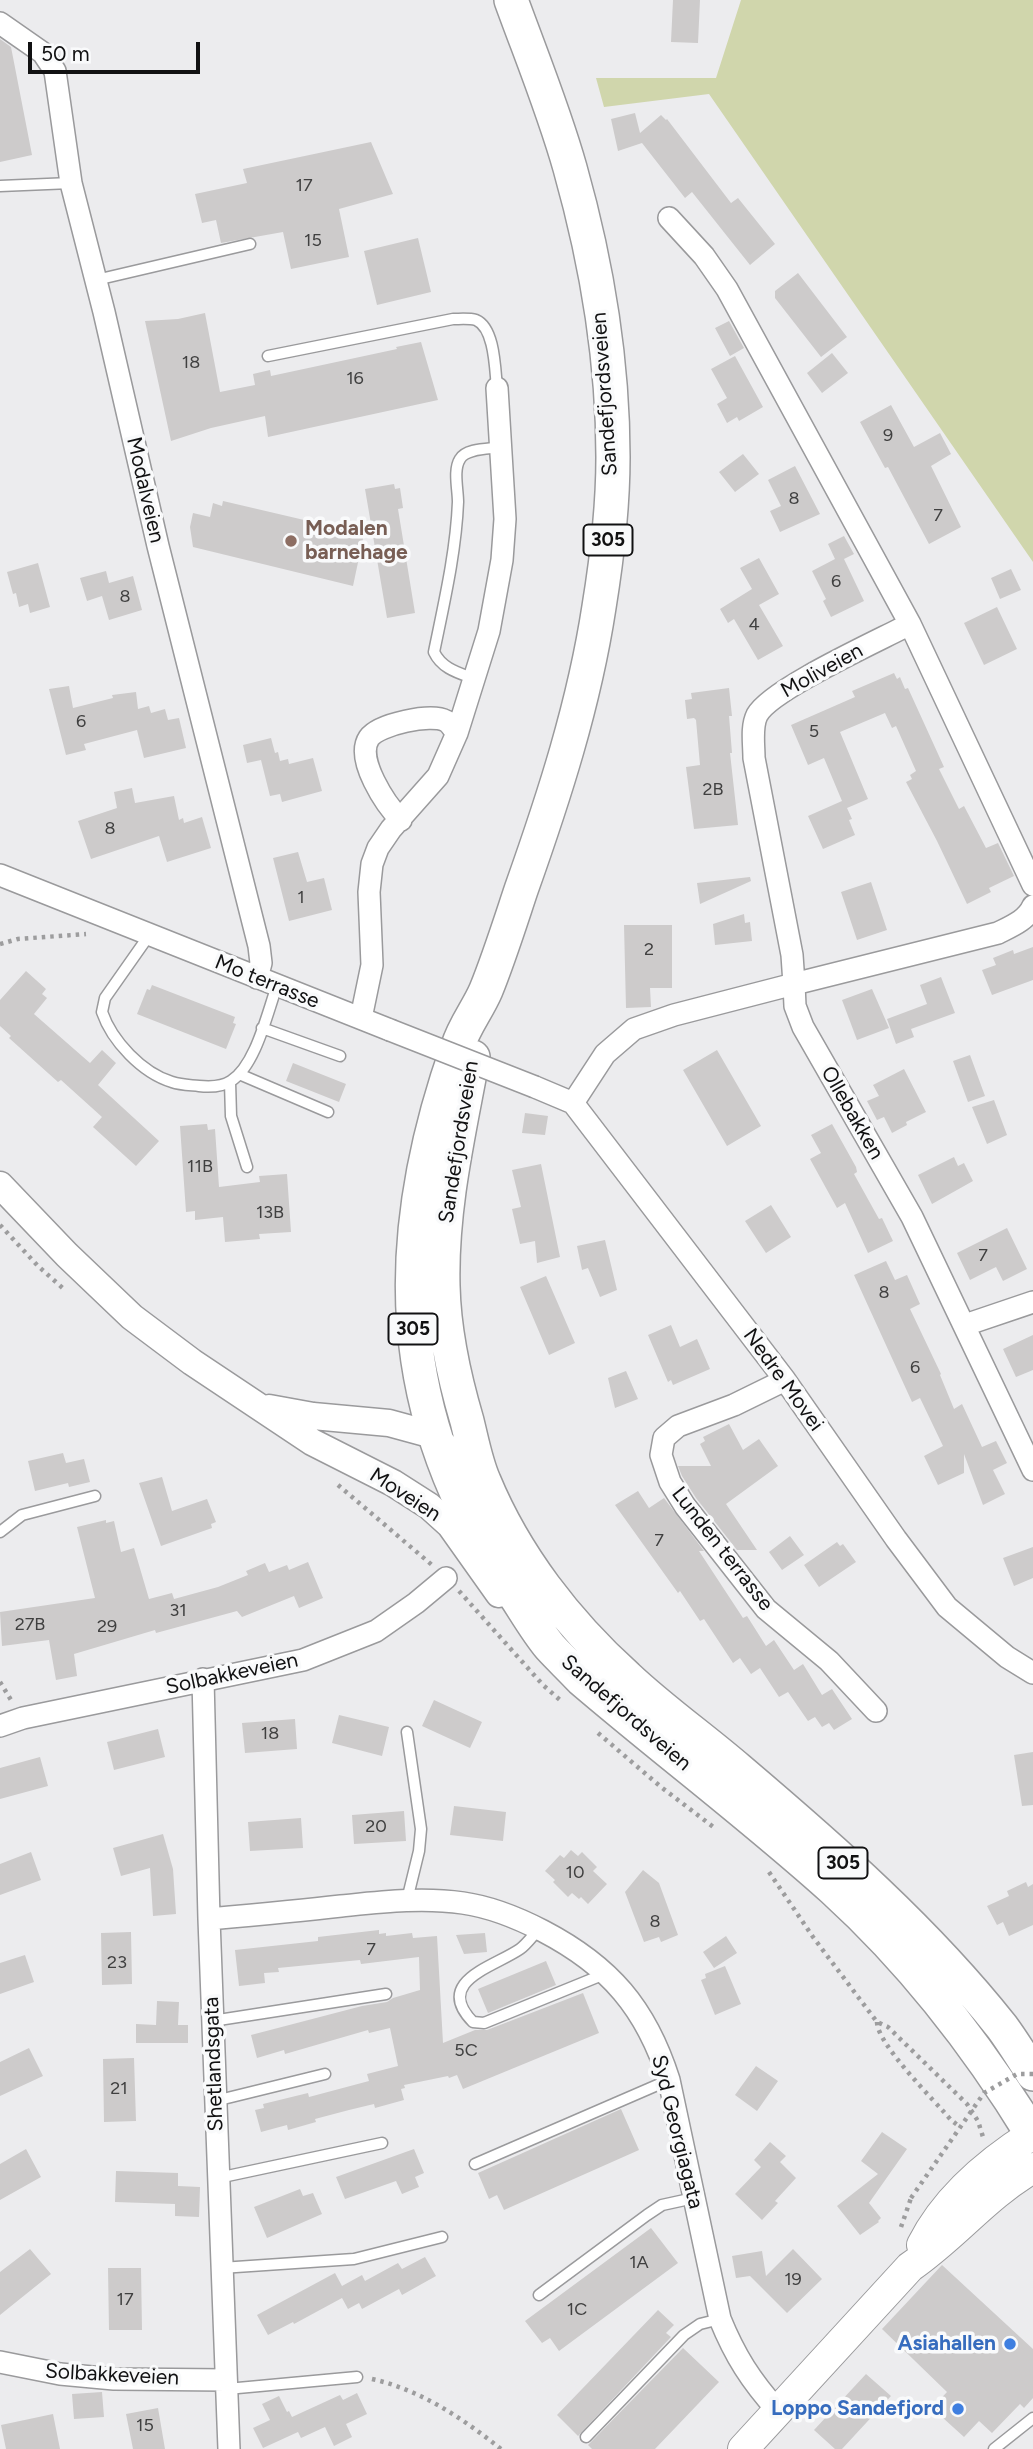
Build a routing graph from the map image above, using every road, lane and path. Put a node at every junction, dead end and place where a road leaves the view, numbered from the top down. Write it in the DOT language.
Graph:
graph roads {
  1 [pos="511,0"];
  2 [pos="0,23"];
  3 [pos="71,183"];
  4 [pos="0,186"];
  5 [pos="668,218"];
  6 [pos="250,244"];
  7 [pos="96,280"];
  8 [pos="268,356"];
  9 [pos="497,388"];
  10 [pos="501,447"];
  11 [pos="910,624"];
  12 [pos="475,679"];
  13 [pos="457,733"];
  14 [pos="401,820"];
  15 [pos="0,875"];
  16 [pos="1033,886"];
  17 [pos="1033,906"];
  18 [pos="109,919"];
  19 [pos="150,934"];
  20 [pos="0,944"];
  21 [pos="267,982"];
  22 [pos="794,984"];
  23 [pos="485,992"];
  24 [pos="361,1018"];
  25 [pos="262,1028"];
  26 [pos="340,1056"];
  27 [pos="235,1078"];
  28 [pos="535,1087"];
  29 [pos="573,1103"];
  30 [pos="328,1112"];
  31 [pos="247,1167"];
  32 [pos="0,1185"];
  33 [pos="0,1225"];
  34 [pos="75,1299"];
  35 [pos="1033,1302"];
  36 [pos="965,1325"];
  37 [pos="785,1380"];
  38 [pos="262,1407"];
  39 [pos="433,1435"];
  40 [pos="1033,1470"];
  41 [pos="483,1479"];
  42 [pos="332,1480"];
  43 [pos="95,1496"];
  44 [pos="0,1532"];
  45 [pos="446,1578"];
  46 [pos="549,1645"];
  47 [pos="1033,1673"];
  48 [pos="204,1679"];
  49 [pos="562,1702"];
  50 [pos="876,1711"];
  51 [pos="0,1726"];
  52 [pos="592,1728"];
  53 [pos="407,1732"];
  54 [pos="725,1836"];
  55 [pos="767,1868"];
  56 [pos="407,1900"];
  57 [pos="209,1919"];
  58 [pos="539,1929"];
  59 [pos="607,1973"];
  60 [pos="386,1994"];
  61 [pos="212,2021"];
  62 [pos="877,2022"];
  63 [pos="324,2074"];
  64 [pos="1033,2074"];
  65 [pos="668,2080"];
  66 [pos="215,2101"];
  67 [pos="960,2127"];
  68 [pos="1033,2135"];
  69 [pos="382,2143"];
  70 [pos="987,2144"];
  71 [pos="475,2164"];
  72 [pos="1033,2168"];
  73 [pos="218,2178"];
  74 [pos="694,2198"];
  75 [pos="911,2198"];
  76 [pos="442,2237"];
  77 [pos="911,2267"];
  78 [pos="221,2268"];
  79 [pos="539,2295"];
  80 [pos="720,2319"];
  81 [pos="0,2362"];
  82 [pos="357,2377"];
  83 [pos="226,2384"];
  84 [pos="778,2411"];
  85 [pos="1033,2418"];
  86 [pos="586,2437"];
  87 [pos="229,2449"];
  88 [pos="501,2449"];
  89 [pos="743,2449"];
  90 [pos="994,2449"];
  1 -- 23 [label="main road, Sandefjordsveien / 305"];
  2 -- 3 [label="street, Modalveien"];
  3 -- 4 [label="lane"];
  3 -- 7 [label="street, Modalveien"];
  5 -- 11 [label="street"];
  6 -- 7 [label="lane"];
  7 -- 21 [label="street, Modalveien"];
  8 -- 9 [label="lane"];
  9 -- 10 [label="street"];
  10 -- 12 [label="street"];
  10 -- 12 [label="lane"];
  11 -- 16 [label="street"];
  11 -- 22 [label="street, Moliveien"];
  12 -- 13 [label="street"];
  13 -- 14 [label="street"];
  13 -- 14 [label="street"];
  14 -- 24 [label="street"];
  15 -- 18 [label="street, Mo terrasse"];
  17 -- 22 [label="street"];
  18 -- 19 [label="street, Mo terrasse"];
  18 -- 20 [label="path"];
  19 -- 21 [label="street, Mo terrasse"];
  19 -- 27 [label="lane"];
  21 -- 24 [label="street, Mo terrasse"];
  21 -- 25 [label="lane"];
  22 -- 29 [label="street"];
  22 -- 36 [label="street, Ollebakken"];
  23 -- 39 [label="main road, Sandefjordsveien / 305"];
  23 -- 41 [label="main road, Sandefjordsveien / 305"];
  24 -- 28 [label="street, Mo terrasse, bridge"];
  25 -- 26 [label="lane"];
  25 -- 27 [label="lane"];
  27 -- 30 [label="lane"];
  27 -- 31 [label="lane"];
  28 -- 29 [label="street, Nedre Movei"];
  29 -- 37 [label="street, Nedre Movei"];
  32 -- 38 [label="street, Moveien"];
  33 -- 34 [label="path"];
  35 -- 36 [label="street"];
  36 -- 40 [label="street, Ollebakken"];
  37 -- 47 [label="street, Nedre Movei"];
  37 -- 50 [label="street, Lunden terrasse"];
  38 -- 39 [label="street, Moveien"];
  38 -- 46 [label="street, Moveien"];
  39 -- 41 [label="street, Moveien"];
  39 -- 46 [label="main road, Sandefjordsveien / 305"];
  41 -- 64 [label="main road, Sandefjordsveien / 305"];
  42 -- 45 [label="path"];
  43 -- 44 [label="lane"];
  45 -- 48 [label="street, Solbakkeveien"];
  45 -- 49 [label="path"];
  46 -- 68 [label="main road, Sandefjordsveien / 305"];
  48 -- 51 [label="street, Solbakkeveien"];
  48 -- 57 [label="street, Shetlandsgata"];
  52 -- 54 [label="path"];
  53 -- 56 [label="lane"];
  55 -- 62 [label="path"];
  56 -- 57 [label="street, Syd Georgiagata"];
  56 -- 58 [label="street, Syd Georgiagata"];
  57 -- 61 [label="street, Shetlandsgata"];
  58 -- 59 [label="street, Syd Georgiagata"];
  58 -- 59 [label="lane"];
  59 -- 65 [label="street, Syd Georgiagata"];
  60 -- 61 [label="lane"];
  61 -- 66 [label="street, Shetlandsgata"];
  62 -- 67 [label="path"];
  62 -- 70 [label="path"];
  63 -- 66 [label="lane"];
  64 -- 67 [label="path, bridge"];
  65 -- 71 [label="lane"];
  65 -- 74 [label="street, Syd Georgiagata"];
  66 -- 73 [label="street, Shetlandsgata"];
  67 -- 75 [label="path, bridge"];
  68 -- 77 [label="main road"];
  69 -- 73 [label="lane"];
  72 -- 77 [label="main road"];
  73 -- 78 [label="street, Shetlandsgata"];
  74 -- 79 [label="lane"];
  74 -- 80 [label="street, Syd Georgiagata"];
  76 -- 78 [label="lane"];
  77 -- 84 [label="main road"];
  78 -- 83 [label="street, Shetlandsgata"];
  80 -- 84 [label="street, Syd Georgiagata"];
  80 -- 86 [label="lane"];
  81 -- 83 [label="street, Solbakkeveien"];
  82 -- 83 [label="lane"];
  82 -- 88 [label="path"];
  83 -- 87 [label="street, Shetlandsgata"];
  84 -- 89 [label="main road"];
  85 -- 90 [label="lane"];
}
